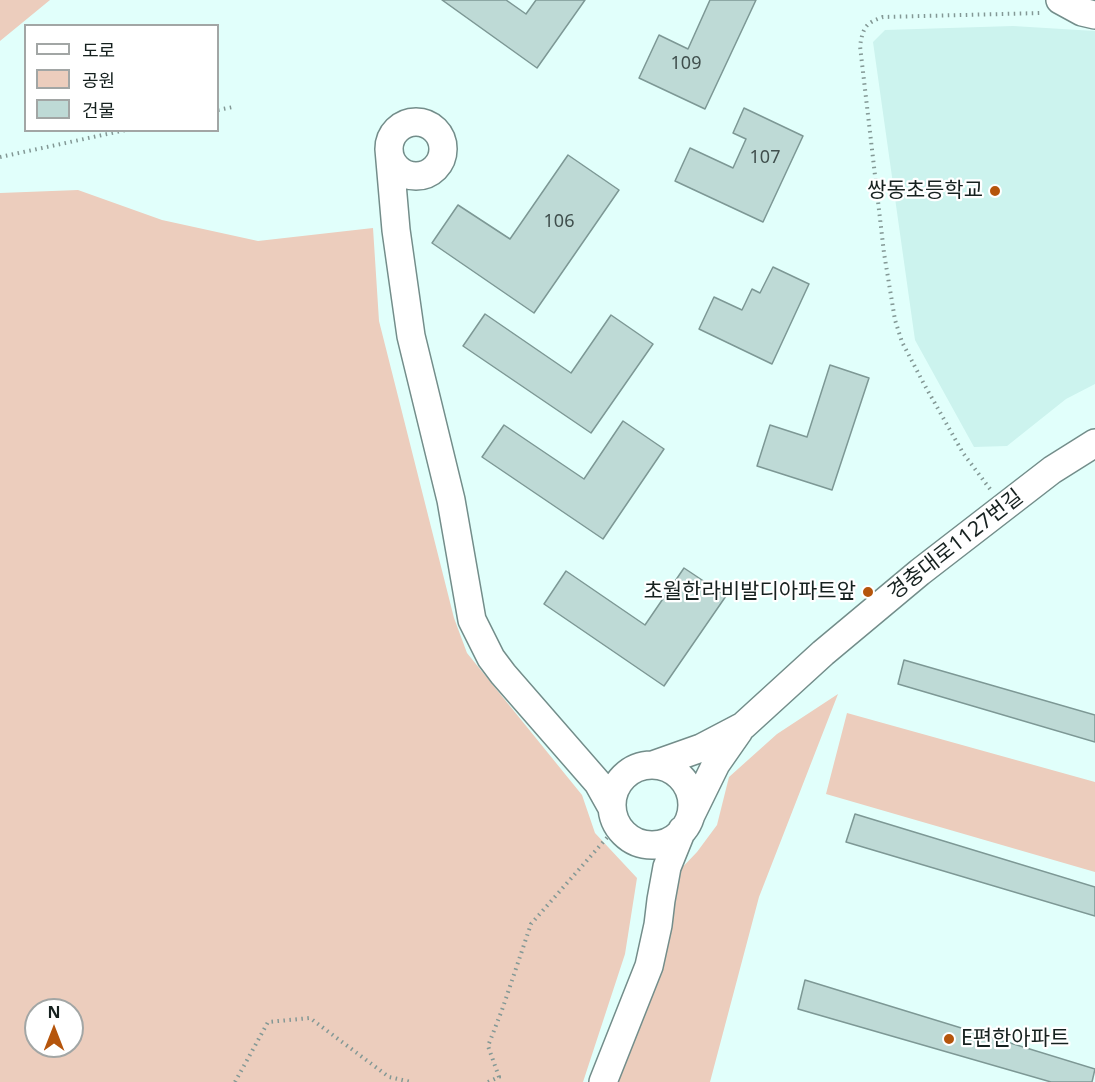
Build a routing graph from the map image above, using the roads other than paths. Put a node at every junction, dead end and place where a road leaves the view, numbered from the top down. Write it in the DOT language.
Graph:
graph roads {
  1 [pos="389,149"];
  2 [pos="427,173"];
  3 [pos="396,230"];
  4 [pos="1092,451"];
  5 [pos="743,726"];
  6 [pos="570,750"];
  7 [pos="646,766"];
  8 [pos="686,825"];
  9 [pos="619,827"];
  10 [pos="661,900"];
  11 [pos="603,1082"];
  1 -- 2 [label="street"];
  1 -- 2 [label="street"];
  1 -- 3 [label="street"];
  2 -- 3 [label="street"];
  3 -- 6 [label="street"];
  4 -- 5 [label="street, 경충대로1127번길"];
  5 -- 7 [label="street"];
  5 -- 8 [label="street"];
  6 -- 7 [label="street"];
  6 -- 9 [label="street"];
  7 -- 8 [label="street"];
  7 -- 9 [label="street"];
  8 -- 9 [label="street"];
  8 -- 10 [label="street"];
  9 -- 10 [label="street"];
  10 -- 11 [label="street"];
}
